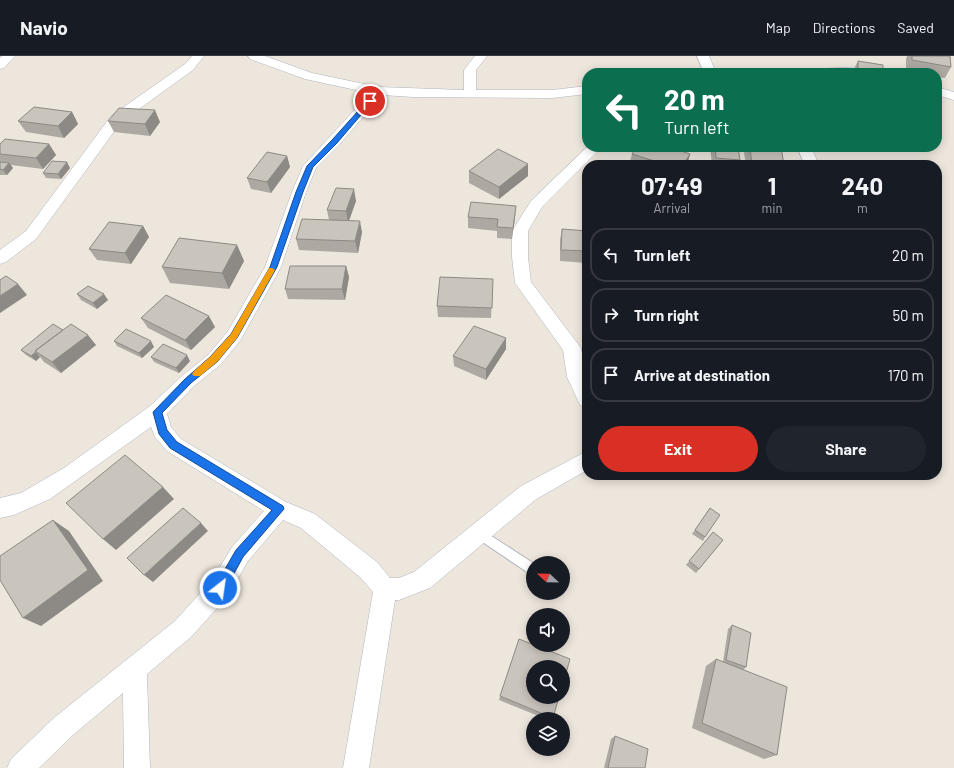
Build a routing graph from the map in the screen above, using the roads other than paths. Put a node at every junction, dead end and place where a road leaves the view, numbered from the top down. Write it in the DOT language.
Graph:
graph roads {
  1 [pos="9,56"];
  2 [pos="198,56"];
  3 [pos="254,56"];
  4 [pos="482,56"];
  5 [pos="702,56"];
  6 [pos="862,56"];
  7 [pos="0,65"];
  8 [pos="708,68"];
  9 [pos="867,68"];
  10 [pos="379,91"];
  11 [pos="582,91"];
  12 [pos="942,92"];
  13 [pos="470,93"];
  14 [pos="954,96"];
  15 [pos="591,152"];
  16 [pos="582,160"];
  17 [pos="582,160"];
  18 [pos="0,258"];
  19 [pos="582,390"];
  20 [pos="157,412"];
  21 [pos="582,463"];
  22 [pos="0,508"];
  23 [pos="279,509"];
  24 [pos="479,533"];
  25 [pos="526,565"];
  26 [pos="385,589"];
  27 [pos="135,670"];
  28 [pos="20,768"];
  29 [pos="137,768"];
  30 [pos="356,768"];
  1 -- 7 [label="street"];
  2 -- 18 [label="street"];
  3 -- 10 [label="street"];
  4 -- 13 [label="street"];
  5 -- 8 [label="street"];
  6 -- 9 [label="street"];
  10 -- 13 [label="street"];
  10 -- 20 [label="street"];
  11 -- 13 [label="street"];
  12 -- 14 [label="street"];
  15 -- 17 [label="street"];
  16 -- 19 [label="street"];
  20 -- 22 [label="street"];
  20 -- 23 [label="street"];
  21 -- 24 [label="street"];
  23 -- 26 [label="street"];
  23 -- 27 [label="street"];
  24 -- 25 [label="lane"];
  24 -- 26 [label="street"];
  26 -- 30 [label="street"];
  27 -- 28 [label="street"];
  27 -- 29 [label="street"];
}
